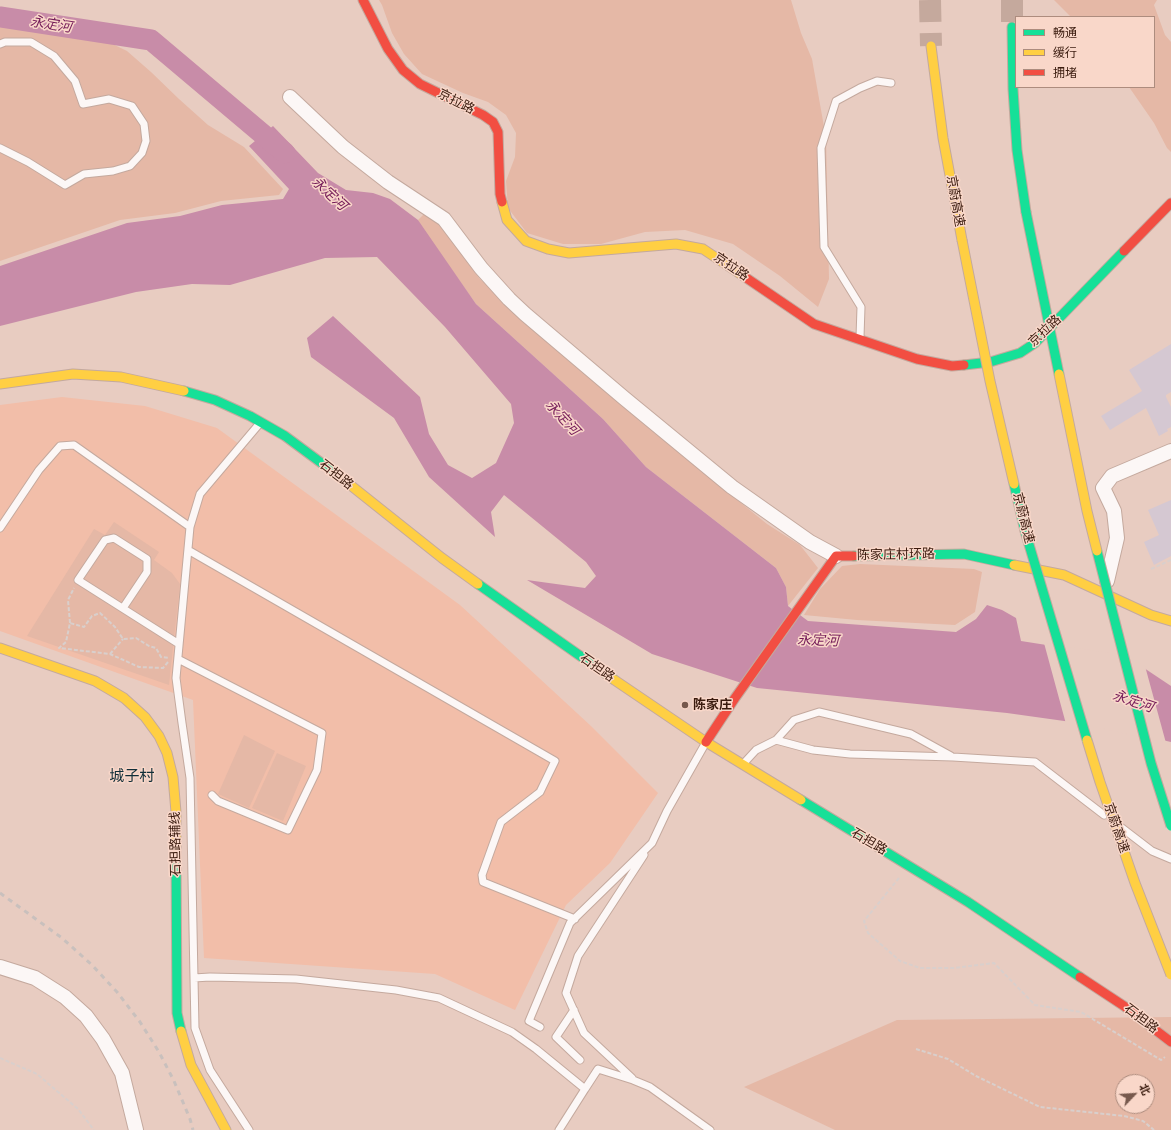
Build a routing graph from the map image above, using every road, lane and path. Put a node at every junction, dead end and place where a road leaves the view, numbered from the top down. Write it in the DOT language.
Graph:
graph roads {
  1 [pos="363,0"];
  2 [pos="1012,27"];
  3 [pos="0,44"];
  4 [pos="931,46"];
  5 [pos="892,83"];
  6 [pos="290,97"];
  7 [pos="0,148"];
  8 [pos="1171,203"];
  9 [pos="860,340"];
  10 [pos="0,384"];
  11 [pos="261,422"];
  12 [pos="1171,451"];
  13 [pos="190,527"];
  14 [pos="0,528"];
  15 [pos="188,550"];
  16 [pos="836,556"];
  17 [pos="1171,560"];
  18 [pos="1151,569"];
  19 [pos="78,580"];
  20 [pos="1104,593"];
  21 [pos="123,608"];
  22 [pos="1171,621"];
  23 [pos="70,623"];
  24 [pos="123,639"];
  25 [pos="179,644"];
  26 [pos="0,648"];
  27 [pos="110,654"];
  28 [pos="178,659"];
  29 [pos="776,740"];
  30 [pos="706,742"];
  31 [pos="953,757"];
  32 [pos="742,764"];
  33 [pos="212,795"];
  34 [pos="1171,826"];
  35 [pos="652,843"];
  36 [pos="1171,859"];
  37 [pos="908,866"];
  38 [pos="575,919"];
  39 [pos="0,967"];
  40 [pos="1171,975"];
  41 [pos="194,978"];
  42 [pos="574,1010"];
  43 [pos="540,1027"];
  44 [pos="1171,1042"];
  45 [pos="916,1048"];
  46 [pos="1166,1056"];
  47 [pos="0,1058"];
  48 [pos="580,1060"];
  49 [pos="634,1080"];
  50 [pos="585,1089"];
  51 [pos="94,1130"];
  52 [pos="136,1130"];
  53 [pos="226,1130"];
  54 [pos="249,1130"];
  55 [pos="558,1130"];
  56 [pos="710,1130"];
  57 [pos="1154,1130"];
  1 -- 9 [label="main road, 京拉路"];
  2 -- 34 [label="main road, bridge"];
  3 -- 7 [label="lane"];
  4 -- 40 [label="main road, 京蔚高速, bridge"];
  5 -- 9 [label="lane"];
  6 -- 16 [label="street"];
  8 -- 9 [label="main road, 京拉路"];
  10 -- 11 [label="main road, 石担路"];
  11 -- 13 [label="lane"];
  11 -- 30 [label="main road, 石担路"];
  12 -- 20 [label="street"];
  13 -- 14 [label="lane"];
  13 -- 15 [label="lane"];
  15 -- 25 [label="lane"];
  15 -- 38 [label="lane"];
  16 -- 20 [label="main road, 陈家庄村环路"];
  16 -- 30 [label="main road"];
  17 -- 18 [label="path"];
  19 -- 21 [label="lane"];
  19 -- 21 [label="lane"];
  19 -- 23 [label="path"];
  20 -- 22 [label="main road, 陈家庄村环路"];
  21 -- 25 [label="lane"];
  23 -- 24 [label="path"];
  23 -- 27 [label="path"];
  24 -- 27 [label="path"];
  24 -- 27 [label="path"];
  25 -- 28 [label="lane"];
  26 -- 53 [label="main road, 石担路辅线"];
  28 -- 33 [label="lane"];
  28 -- 41 [label="lane"];
  29 -- 31 [label="lane"];
  29 -- 31 [label="lane"];
  29 -- 32 [label="lane"];
  30 -- 32 [label="main road, 石担路"];
  30 -- 35 [label="lane"];
  31 -- 36 [label="lane"];
  32 -- 37 [label="main road, 石担路"];
  35 -- 38 [label="lane"];
  35 -- 42 [label="lane"];
  37 -- 44 [label="main road, 石担路"];
  37 -- 46 [label="path"];
  38 -- 43 [label="lane"];
  39 -- 52 [label="street"];
  41 -- 50 [label="lane"];
  41 -- 54 [label="lane"];
  42 -- 48 [label="lane"];
  42 -- 49 [label="lane"];
  45 -- 57 [label="path"];
  47 -- 51 [label="path"];
  49 -- 50 [label="lane"];
  49 -- 56 [label="lane"];
  50 -- 55 [label="lane"];
}
